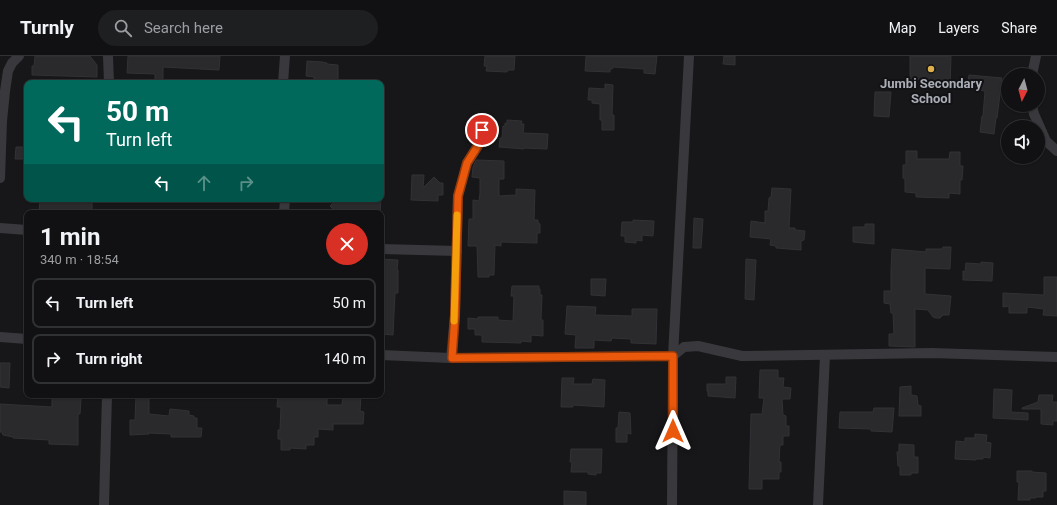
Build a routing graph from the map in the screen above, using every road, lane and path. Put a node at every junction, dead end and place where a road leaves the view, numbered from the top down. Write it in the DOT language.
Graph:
graph roads {
  1 [pos="19,56"];
  2 [pos="108,56"];
  3 [pos="285,56"];
  4 [pos="689,56"];
  5 [pos="1036,56"];
  6 [pos="1033,68"];
  7 [pos="109,80"];
  8 [pos="283,80"];
  9 [pos="1034,112"];
  10 [pos="482,130"];
  11 [pos="1057,151"];
  12 [pos="0,178"];
  13 [pos="0,228"];
  14 [pos="24,230"];
  15 [pos="384,249"];
  16 [pos="456,251"];
  17 [pos="0,337"];
  18 [pos="24,339"];
  19 [pos="384,355"];
  20 [pos="825,355"];
  21 [pos="673,356"];
  22 [pos="1057,356"];
  23 [pos="452,358"];
  24 [pos="107,398"];
  25 [pos="104,505"];
  26 [pos="672,505"];
  27 [pos="818,505"];
  1 -- 12 [label="street"];
  2 -- 7 [label="street"];
  3 -- 8 [label="street"];
  4 -- 21 [label="street"];
  5 -- 6 [label="street"];
  9 -- 11 [label="street"];
  10 -- 16 [label="street"];
  13 -- 14 [label="street"];
  15 -- 16 [label="street"];
  16 -- 23 [label="street"];
  17 -- 18 [label="street"];
  19 -- 23 [label="street"];
  20 -- 21 [label="street"];
  20 -- 22 [label="street"];
  20 -- 27 [label="street"];
  21 -- 23 [label="street"];
  21 -- 26 [label="street"];
  24 -- 25 [label="street"];
}
